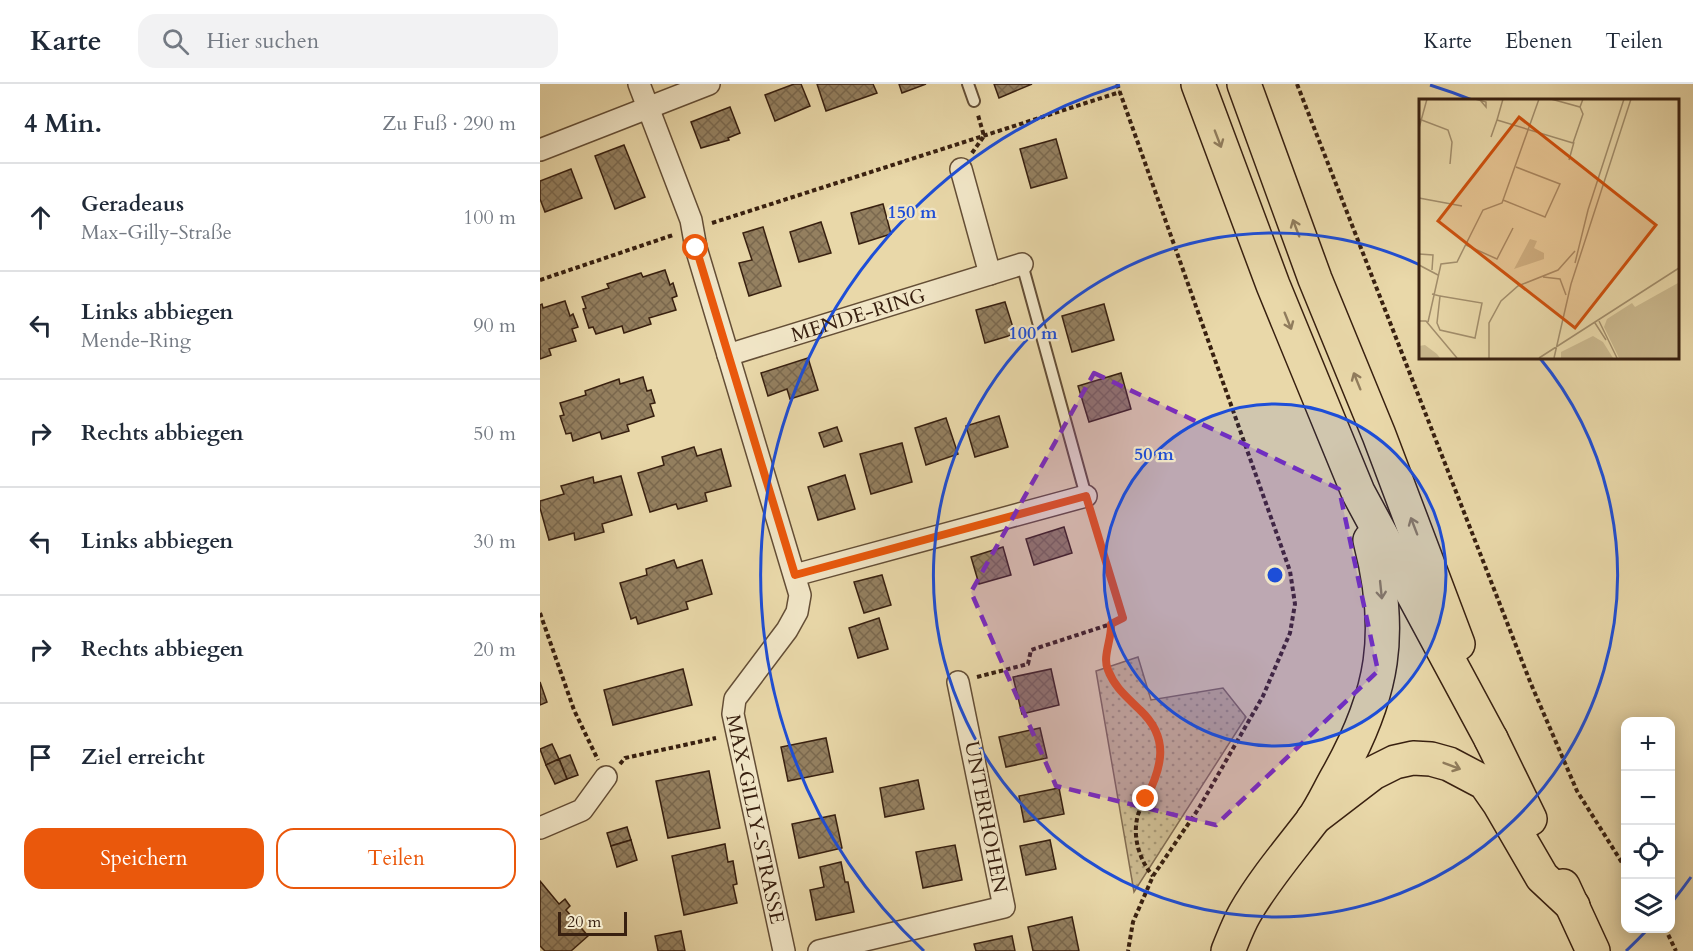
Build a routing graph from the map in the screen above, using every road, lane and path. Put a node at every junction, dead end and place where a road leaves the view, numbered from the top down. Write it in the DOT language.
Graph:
graph roads {
  1 [pos="639,84"];
  2 [pos="709,84"];
  3 [pos="968,84"];
  4 [pos="1117,84"];
  5 [pos="1198,84"];
  6 [pos="1244,84"];
  7 [pos="1298,84"];
  8 [pos="1120,92"];
  9 [pos="974,100"];
  10 [pos="648,108"];
  11 [pos="540,150"];
  12 [pos="961,169"];
  13 [pos="693,229"];
  14 [pos="1023,264"];
  15 [pos="990,274"];
  16 [pos="540,280"];
  17 [pos="728,355"];
  18 [pos="1358,492"];
  19 [pos="1086,496"];
  20 [pos="795,575"];
  21 [pos="540,613"];
  22 [pos="1111,624"];
  23 [pos="958,682"];
  24 [pos="737,733"];
  25 [pos="1491,739"];
  26 [pos="606,777"];
  27 [pos="1313,819"];
  28 [pos="540,828"];
  29 [pos="1621,861"];
  30 [pos="1153,876"];
  31 [pos="1573,906"];
  32 [pos="1667,933"];
  33 [pos="784,951"];
  34 [pos="819,951"];
  35 [pos="1128,951"];
  36 [pos="1228,951"];
  37 [pos="1593,951"];
  38 [pos="1676,951"];
  1 -- 10 [label="street, MAX-GILLY-STRASSE"];
  2 -- 10 [label="street"];
  3 -- 9 [label="lane"];
  4 -- 8 [label="path"];
  5 -- 18 [label="main road, one-way"];
  25 -- 6 [label="main road, one-way"];
  7 -- 29 [label="path"];
  8 -- 13 [label="path"];
  8 -- 30 [label="path"];
  10 -- 11 [label="street"];
  10 -- 13 [label="street, MAX-GILLY-STRASSE"];
  12 -- 15 [label="street"];
  13 -- 16 [label="path"];
  13 -- 17 [label="street, MAX-GILLY-STRASSE"];
  14 -- 15 [label="street, MENDE-RING"];
  14 -- 19 [label="lane"];
  15 -- 17 [label="street, MENDE-RING"];
  17 -- 20 [label="street, MAX-GILLY-STRASSE"];
  18 -- 25 [label="main road"];
  18 -- 27 [label="main road, one-way"];
  19 -- 20 [label="street"];
  19 -- 22 [label="path"];
  20 -- 24 [label="street, MAX-GILLY-STRASSE"];
  21 -- 26 [label="path"];
  22 -- 23 [label="path"];
  22 -- 30 [label="path"];
  23 -- 34 [label="street, UNTERHOHEN"];
  24 -- 26 [label="path"];
  24 -- 33 [label="street, MAX-GILLY-STRASSE"];
  25 -- 31 [label="main road"];
  26 -- 28 [label="street"];
  27 -- 31 [label="main road, one-way"];
  27 -- 36 [label="main road"];
  30 -- 35 [label="path"];
  31 -- 37 [label="main road"];
  32 -- 38 [label="path"];
}
